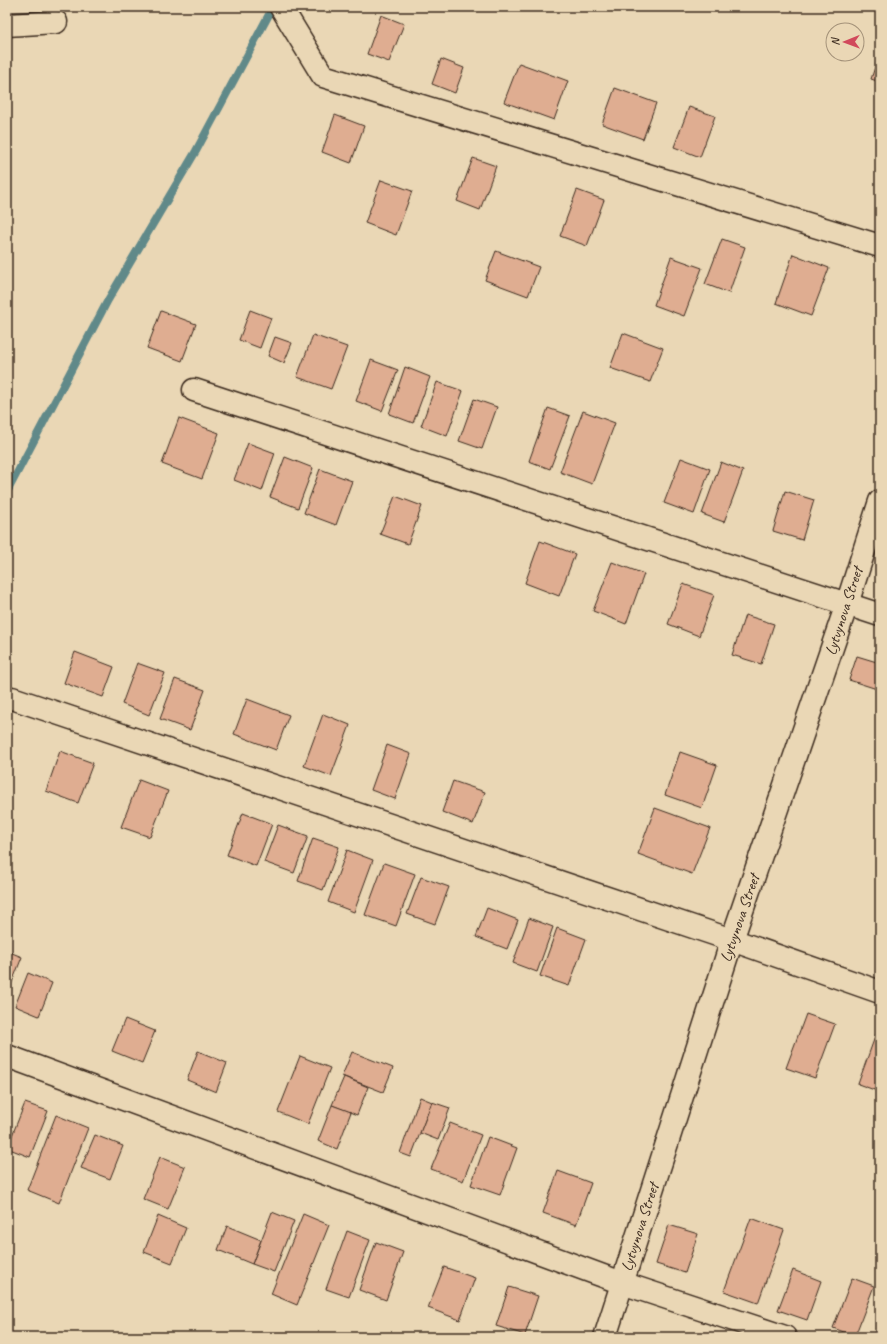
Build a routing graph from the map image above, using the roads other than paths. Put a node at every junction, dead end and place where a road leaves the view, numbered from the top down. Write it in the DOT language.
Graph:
graph roads {
  1 [pos="284,12"];
  2 [pos="56,22"];
  3 [pos="7,25"];
  4 [pos="880,246"];
  5 [pos="194,390"];
  6 [pos="880,501"];
  7 [pos="847,604"];
  8 [pos="880,615"];
  9 [pos="12,698"];
  10 [pos="732,940"];
  11 [pos="880,992"];
  12 [pos="7,1056"];
  13 [pos="622,1283"];
  14 [pos="605,1337"];
  15 [pos="785,1337"];
  1 -- 4 [label="street"];
  2 -- 3 [label="street"];
  5 -- 7 [label="street"];
  6 -- 7 [label="street, Lytvynova Street"];
  7 -- 8 [label="street"];
  7 -- 10 [label="street, Lytvynova Street"];
  9 -- 10 [label="street"];
  10 -- 11 [label="street"];
  10 -- 13 [label="street, Lytvynova Street"];
  12 -- 13 [label="street"];
  13 -- 14 [label="street, Lytvynova Street"];
  13 -- 15 [label="street"];
}
